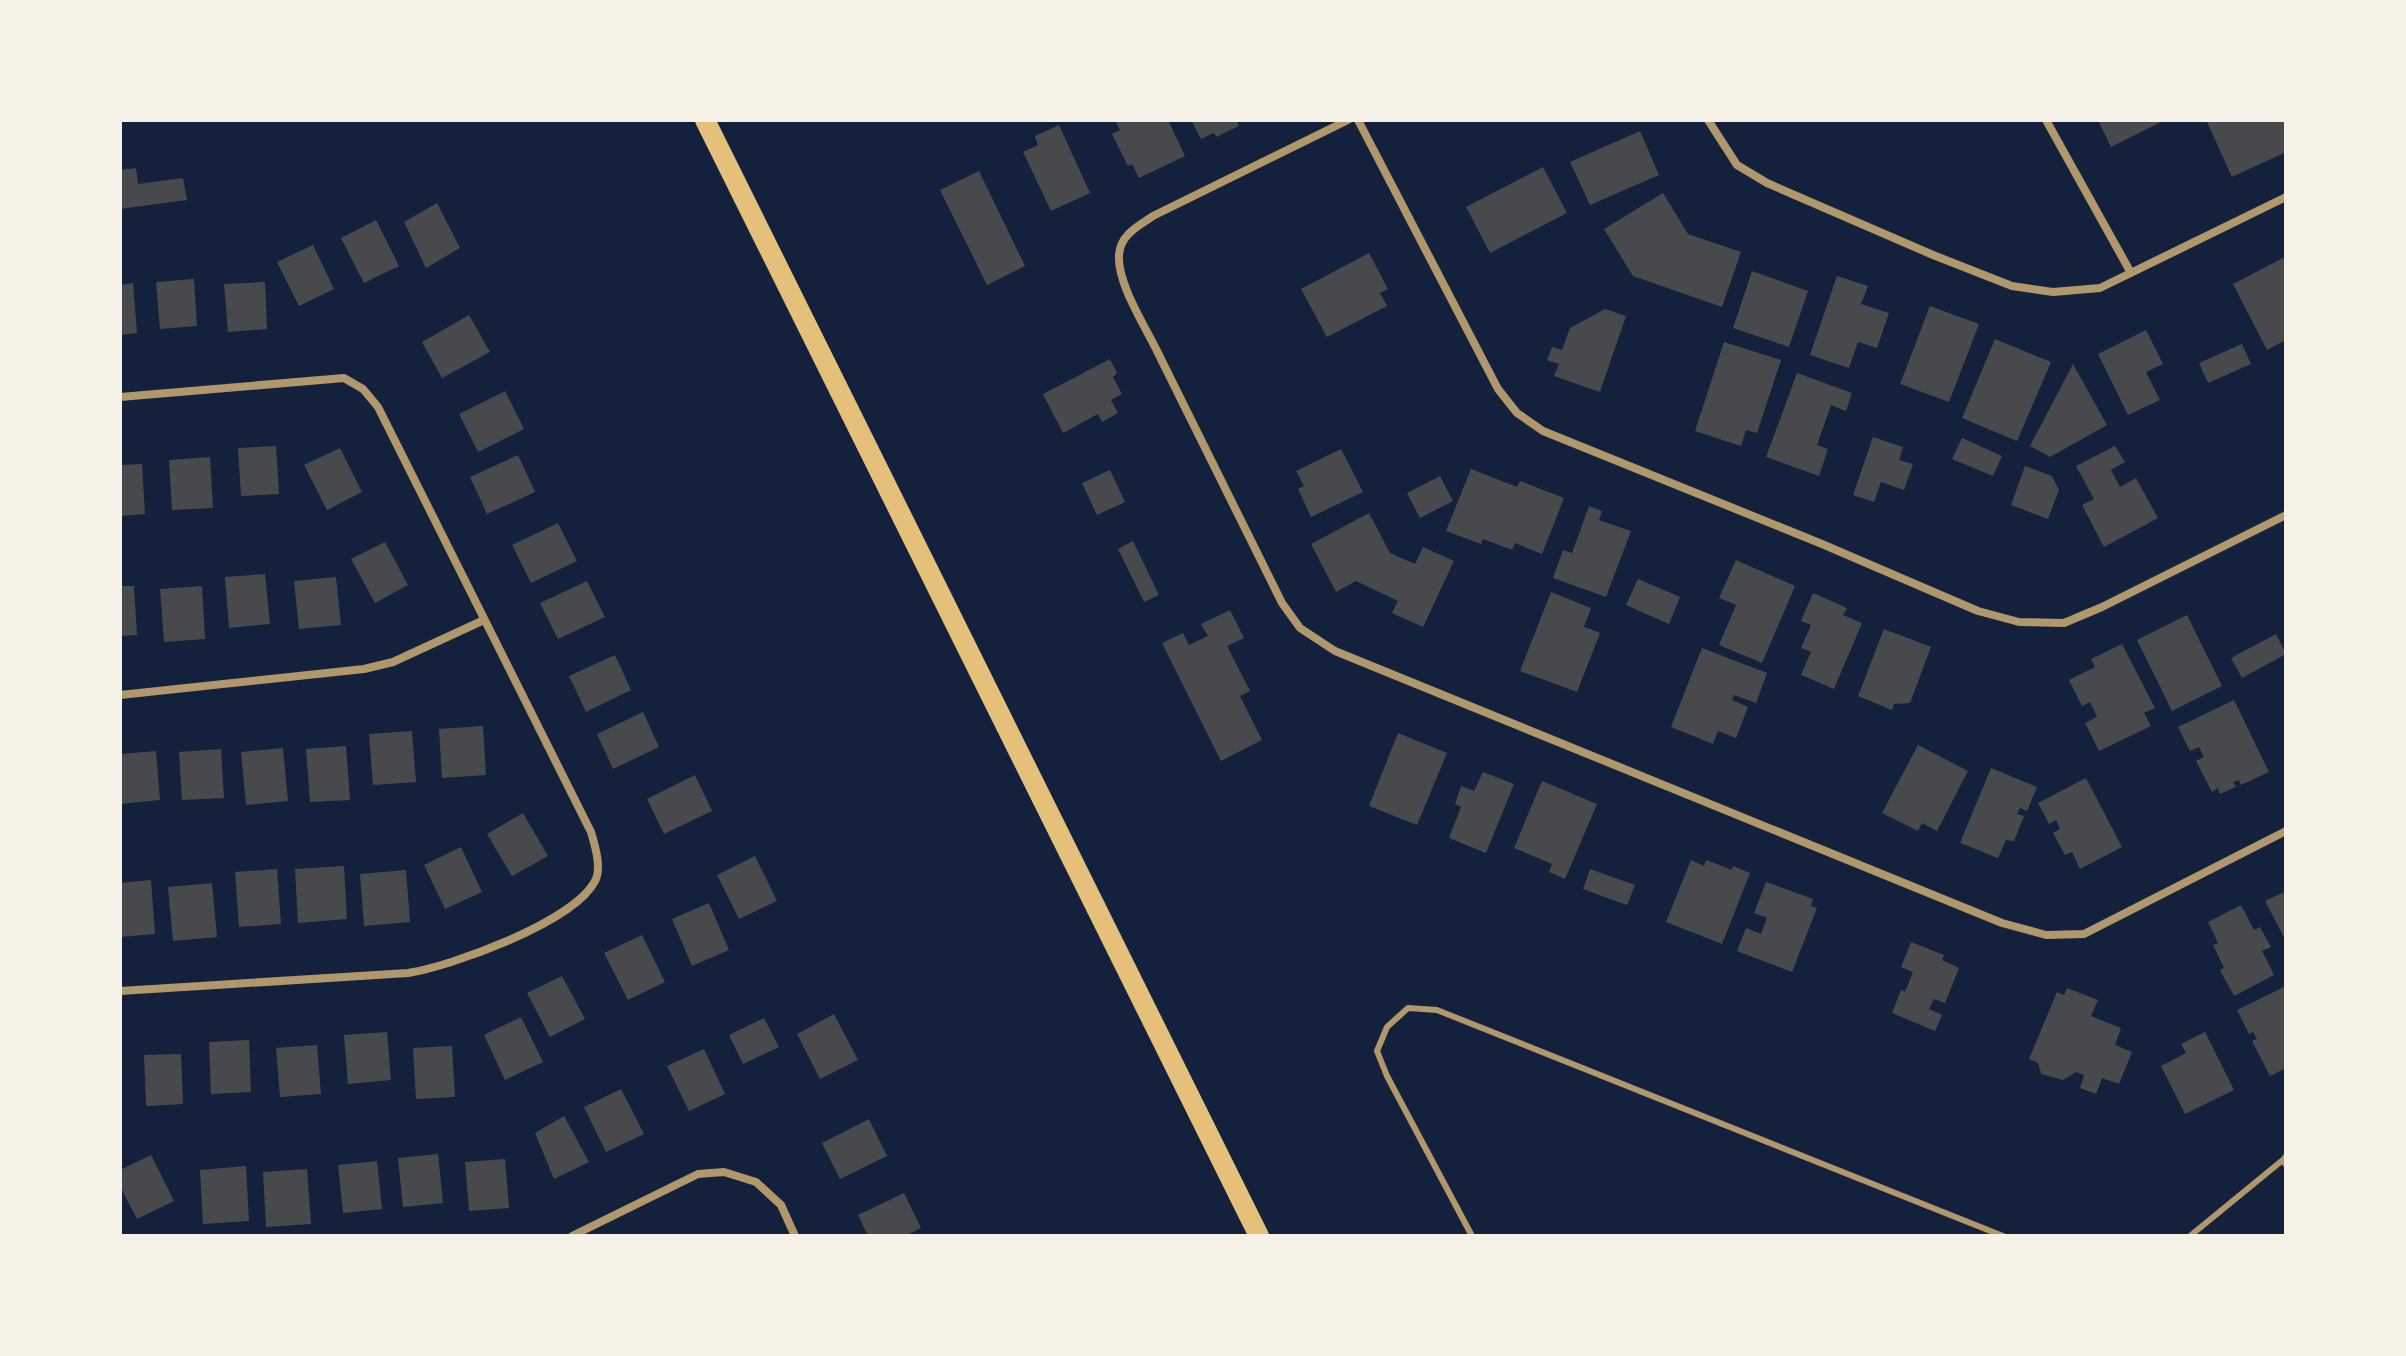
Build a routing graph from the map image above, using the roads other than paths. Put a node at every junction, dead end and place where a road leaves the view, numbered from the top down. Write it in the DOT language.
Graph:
graph roads {
  1 [pos="705,120"];
  2 [pos="1348,120"];
  3 [pos="1358,120"];
  4 [pos="1708,120"];
  5 [pos="2046,120"];
  6 [pos="2286,197"];
  7 [pos="2131,273"];
  8 [pos="120,397"];
  9 [pos="2286,515"];
  10 [pos="484,620"];
  11 [pos="120,695"];
  12 [pos="2286,831"];
  13 [pos="120,991"];
  14 [pos="2285,1160"];
  15 [pos="572,1236"];
  16 [pos="795,1236"];
  17 [pos="1259,1236"];
  18 [pos="1472,1236"];
  19 [pos="2003,1236"];
  20 [pos="2190,1236"];
  1 -- 17 [label="main road"];
  2 -- 12 [label="street"];
  3 -- 9 [label="street"];
  4 -- 7 [label="street"];
  5 -- 7 [label="street"];
  6 -- 7 [label="street"];
  8 -- 10 [label="street"];
  10 -- 11 [label="street"];
  10 -- 13 [label="street"];
  14 -- 20 [label="lane"];
  15 -- 16 [label="street"];
  18 -- 19 [label="lane"];
}
